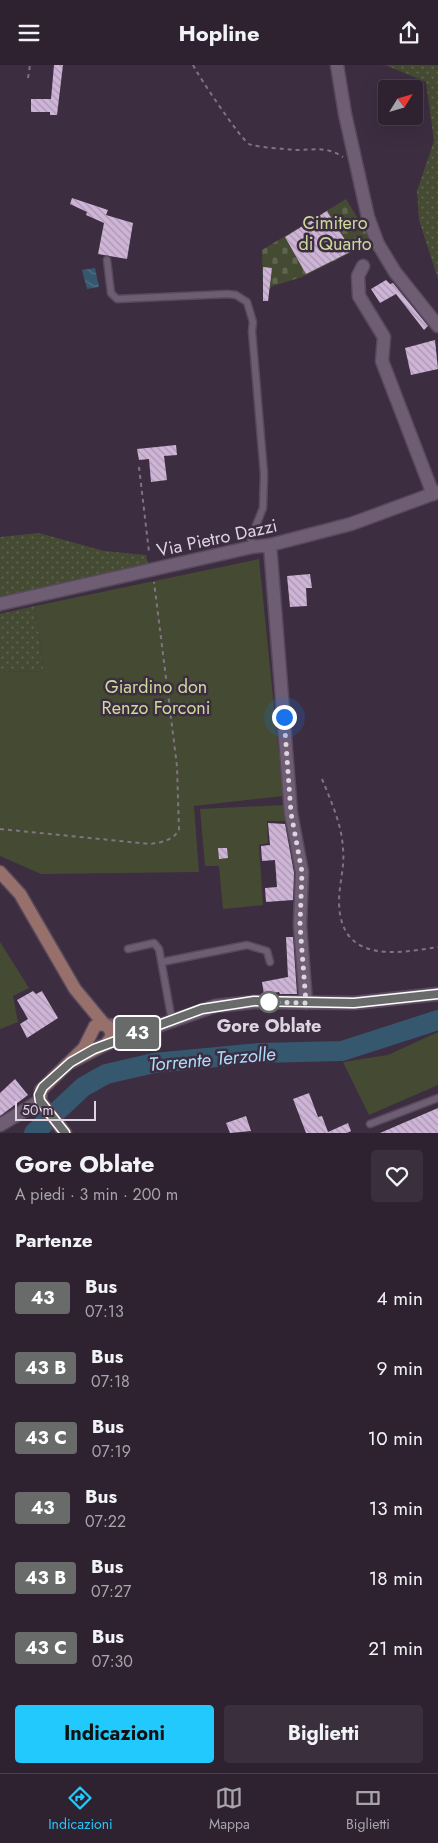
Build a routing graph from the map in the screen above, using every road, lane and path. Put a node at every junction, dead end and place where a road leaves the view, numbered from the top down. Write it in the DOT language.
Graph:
graph roads {
  1 [pos="30,65"];
  2 [pos="194,65"];
  3 [pos="337,65"];
  4 [pos="28,78"];
  5 [pos="354,156"];
  6 [pos="106,260"];
  7 [pos="363,266"];
  8 [pos="438,326"];
  9 [pos="138,467"];
  10 [pos="435,493"];
  11 [pos="270,545"];
  12 [pos="252,547"];
  13 [pos="150,552"];
  14 [pos="151,570"];
  15 [pos="0,604"];
  16 [pos="322,779"];
  17 [pos="0,829"];
  18 [pos="0,872"];
  19 [pos="438,947"];
  20 [pos="128,949"];
  21 [pos="162,962"];
  22 [pos="270,962"];
  23 [pos="75,989"];
  24 [pos="438,994"];
  25 [pos="306,1003"];
  26 [pos="172,1021"];
  27 [pos="105,1025"];
  28 [pos="154,1027"];
  29 [pos="91,1035"];
  30 [pos="105,1045"];
  31 [pos="71,1062"];
  32 [pos="438,1098"];
  33 [pos="42,1103"];
  34 [pos="370,1124"];
  35 [pos="0,1125"];
  36 [pos="64,1131"];
  1 -- 4 [label="path"];
  2 -- 5 [label="path"];
  3 -- 5 [label="street"];
  5 -- 8 [label="street"];
  6 -- 12 [label="lane"];
  7 -- 10 [label="street"];
  9 -- 13 [label="path"];
  10 -- 11 [label="street, Via Pietro Dazzi"];
  11 -- 12 [label="street, Via Pietro Dazzi"];
  11 -- 25 [label="street"];
  12 -- 14 [label="street, Via Pietro Dazzi"];
  14 -- 15 [label="street, Via Pietro Dazzi"];
  14 -- 17 [label="path"];
  16 -- 19 [label="path"];
  18 -- 23 [label="main road"];
  20 -- 21 [label="lane"];
  21 -- 22 [label="lane"];
  21 -- 26 [label="lane"];
  23 -- 27 [label="main road"];
  23 -- 29 [label="main road"];
  24 -- 25 [label="street"];
  25 -- 26 [label="street"];
  26 -- 28 [label="street"];
  27 -- 28 [label="street"];
  27 -- 29 [label="main road"];
  27 -- 30 [label="main road"];
  28 -- 30 [label="street"];
  29 -- 30 [label="main road"];
  29 -- 31 [label="main road"];
  30 -- 31 [label="main road"];
  31 -- 33 [label="main road"];
  32 -- 34 [label="lane"];
  33 -- 35 [label="street"];
  33 -- 36 [label="main road"];
}
